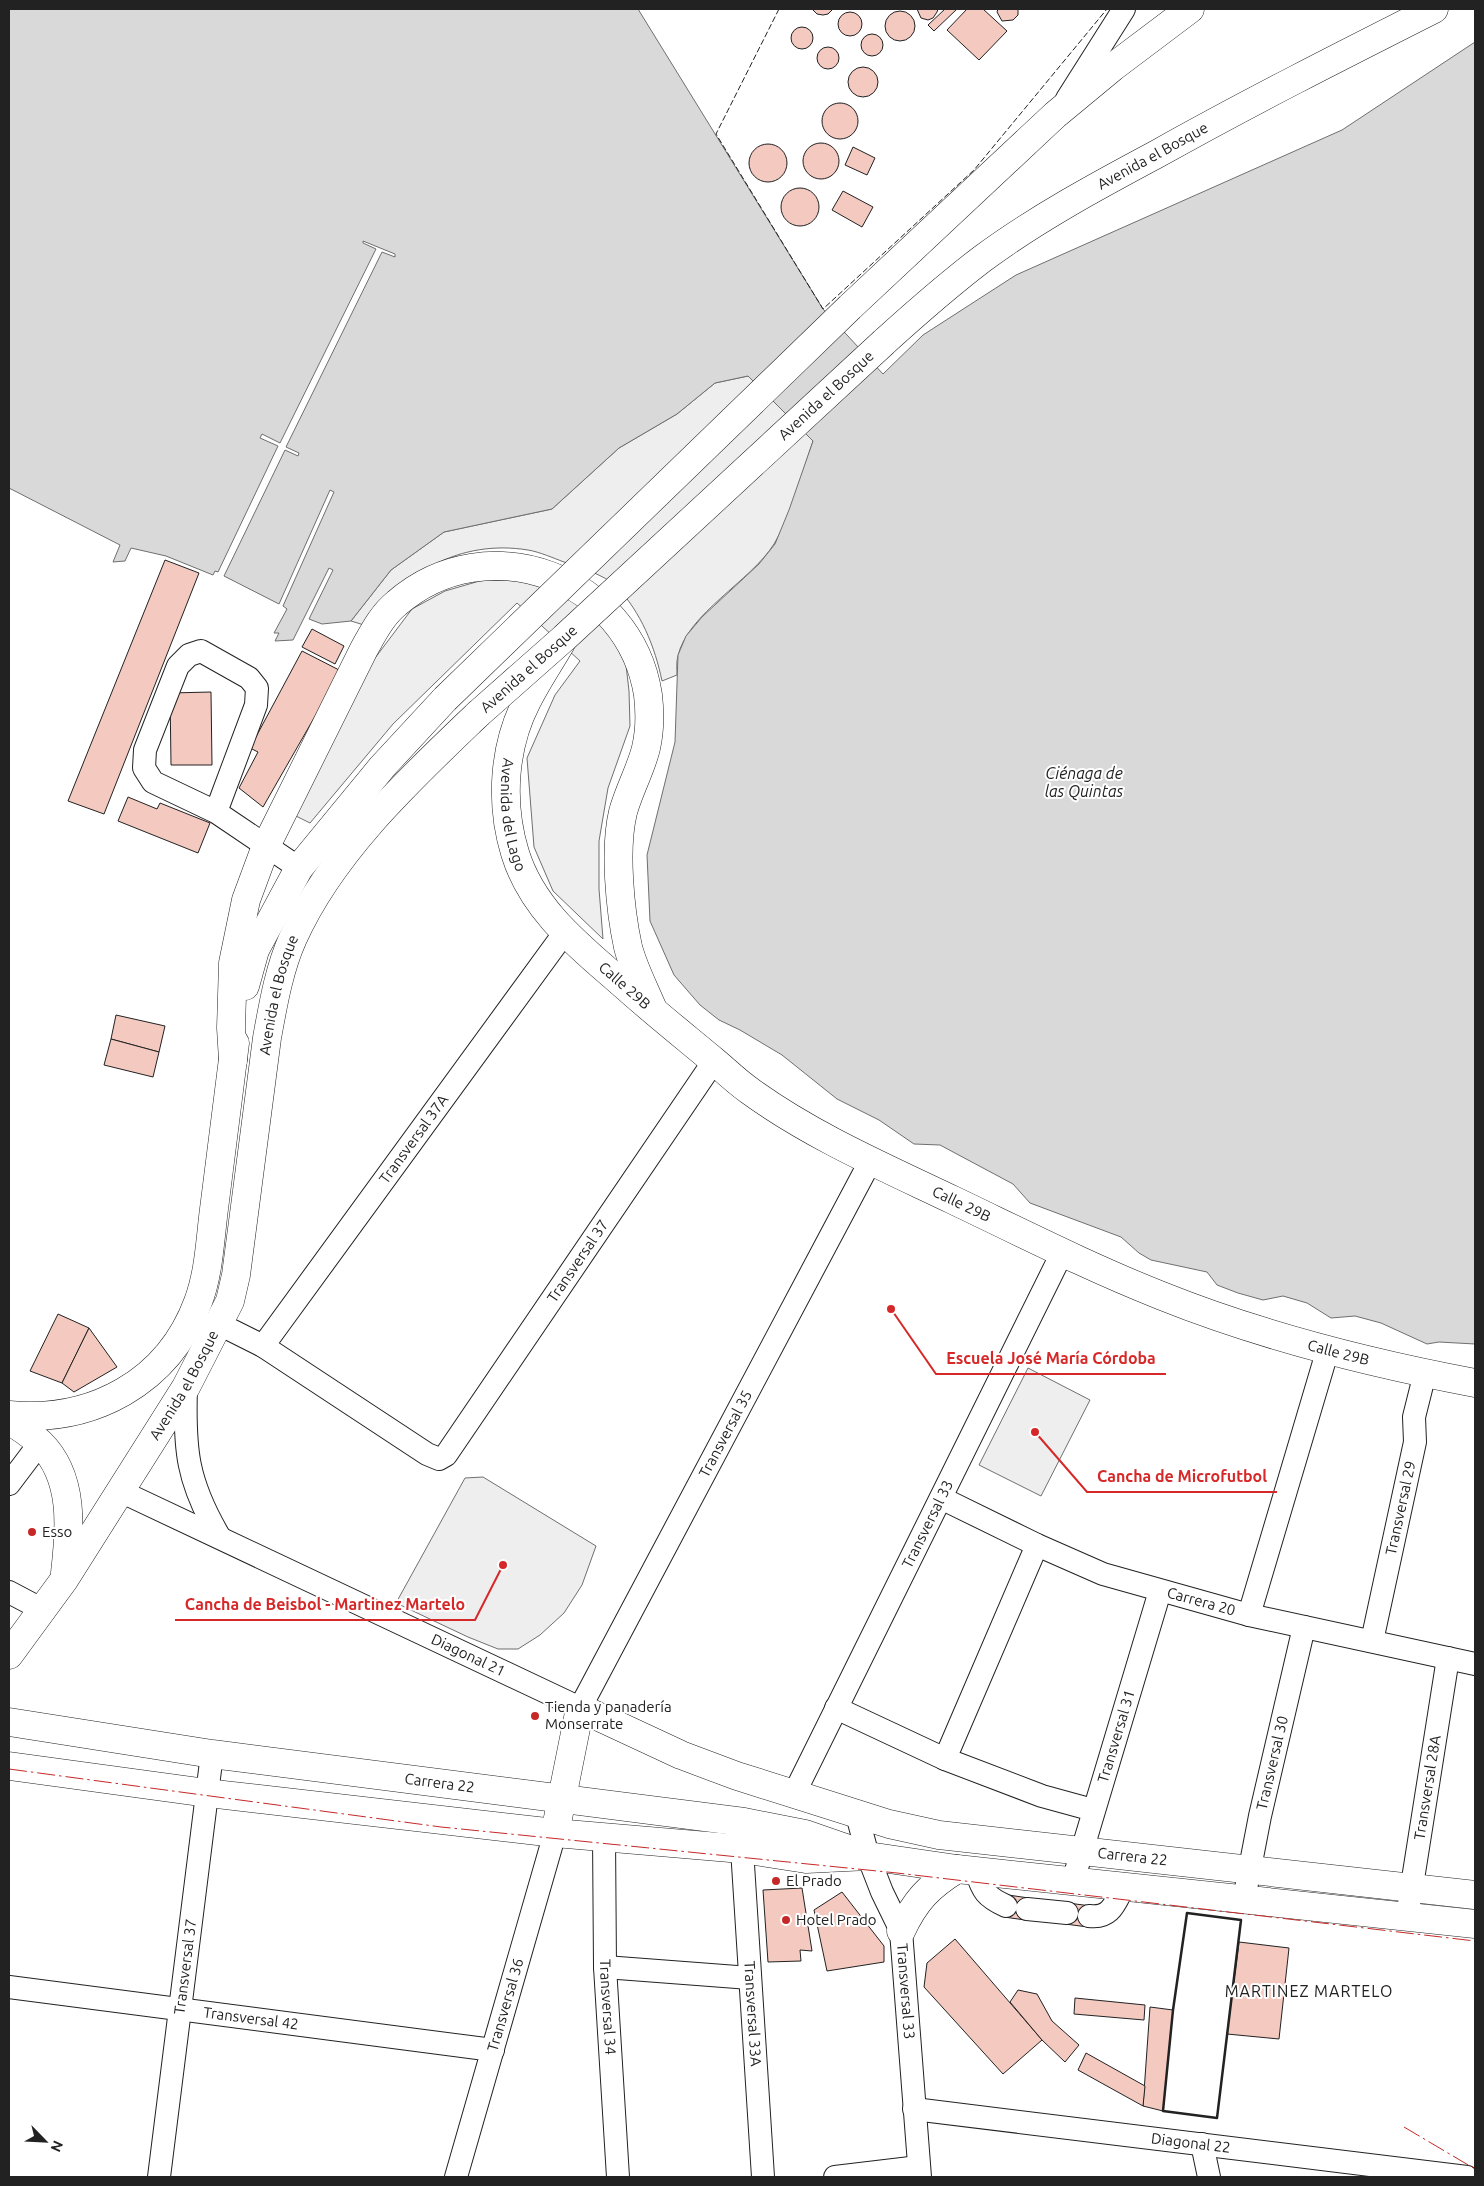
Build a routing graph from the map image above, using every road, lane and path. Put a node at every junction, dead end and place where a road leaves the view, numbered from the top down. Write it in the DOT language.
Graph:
graph roads {
  1 [pos="1124,9"];
  2 [pos="1167,9"];
  3 [pos="1190,9"];
  4 [pos="1434,9"];
  5 [pos="1405,15"];
  6 [pos="1113,67"];
  7 [pos="1055,115"];
  8 [pos="564,638"];
  9 [pos="216,812"];
  10 [pos="266,846"];
  11 [pos="299,868"];
  12 [pos="528,884"];
  13 [pos="565,932"];
  14 [pos="654,1012"];
  15 [pos="233,1060"];
  16 [pos="714,1061"];
  17 [pos="871,1160"];
  18 [pos="1062,1252"];
  19 [pos="219,1324"];
  20 [pos="263,1346"];
  21 [pos="1328,1350"];
  22 [pos="1425,1373"];
  23 [pos="1475,1383"];
  24 [pos="186,1387"];
  25 [pos="9,1415"];
  26 [pos="9,1420"];
  27 [pos="40,1443"];
  28 [pos="9,1484"];
  29 [pos="120,1491"];
  30 [pos="941,1498"];
  31 [pos="219,1536"];
  32 [pos="1037,1545"];
  33 [pos="64,1580"];
  34 [pos="1160,1591"];
  35 [pos="9,1592"];
  36 [pos="43,1610"];
  37 [pos="1249,1615"];
  38 [pos="1304,1627"];
  39 [pos="1372,1641"];
  40 [pos="12,1647"];
  41 [pos="1448,1658"];
  42 [pos="1475,1664"];
  43 [pos="580,1708"];
  44 [pos="836,1708"];
  45 [pos="9,1722"];
  46 [pos="212,1754"];
  47 [pos="945,1759"];
  48 [pos="9,1766"];
  49 [pos="207,1793"];
  50 [pos="794,1794"];
  51 [pos="562,1799"];
  52 [pos="1093,1810"];
  53 [pos="857,1814"];
  54 [pos="744,1822"];
  55 [pos="555,1833"];
  56 [pos="604,1836"];
  57 [pos="707,1846"];
  58 [pos="742,1849"];
  59 [pos="1081,1851"];
  60 [pos="868,1856"];
  61 [pos="967,1870"];
  62 [pos="1249,1870"];
  63 [pos="1072,1881"];
  64 [pos="1124,1886"];
  65 [pos="1410,1888"];
  66 [pos="1475,1895"];
  67 [pos="1244,1899"];
  68 [pos="1067,1913"];
  69 [pos="1089,1916"];
  70 [pos="1407,1917"];
  71 [pos="1475,1924"];
  72 [pos="901,1931"];
  73 [pos="605,1967"];
  74 [pos="750,1978"];
  75 [pos="9,1987"];
  76 [pos="180,2009"];
  77 [pos="493,2050"];
  78 [pos="914,2108"];
  79 [pos="1202,2144"];
  80 [pos="919,2172"];
  81 [pos="159,2177"];
  82 [pos="456,2177"];
  83 [pos="618,2177"];
  84 [pos="763,2177"];
  85 [pos="835,2177"];
  86 [pos="1209,2177"];
  87 [pos="1467,2177"];
  1 -- 7 [label="street"];
  2 -- 6 [label="main road, Avenida el Bosque"];
  3 -- 6 [label="main road, Avenida el Bosque"];
  4 -- 5 [label="main road, Avenida el Bosque"];
  5 -- 8 [label="main road, Avenida el Bosque, bridge"];
  6 -- 7 [label="main road, Avenida el Bosque"];
  7 -- 11 [label="main road, Avenida el Bosque, bridge"];
  8 -- 12 [label="main road, Avenida del Lago"];
  8 -- 19 [label="main road, Avenida el Bosque, bridge"];
  9 -- 9 [label="street"];
  9 -- 10 [label="street"];
  10 -- 11 [label="street"];
  10 -- 14 [label="main road"];
  10 -- 15 [label="main road"];
  11 -- 15 [label="main road, Avenida el Bosque"];
  12 -- 13 [label="main road, Calle 29B"];
  13 -- 14 [label="main road, Calle 29B"];
  13 -- 20 [label="street, Transversal 37A"];
  14 -- 16 [label="main road, Calle 29B"];
  15 -- 25 [label="main road, Avenida el Bosque"];
  16 -- 17 [label="main road, Calle 29B"];
  16 -- 20 [label="street, Transversal 37"];
  17 -- 18 [label="main road, Calle 29B"];
  17 -- 43 [label="street, Transversal 35"];
  18 -- 21 [label="main road, Calle 29B"];
  18 -- 30 [label="street, Transversal 33"];
  19 -- 20 [label="street"];
  19 -- 24 [label="main road, Avenida el Bosque"];
  21 -- 22 [label="main road, Calle 29B"];
  21 -- 37 [label="street"];
  22 -- 23 [label="main road, Calle 29B"];
  22 -- 39 [label="street, Transversal 29"];
  24 -- 29 [label="main road, Avenida el Bosque"];
  24 -- 31 [label="street"];
  26 -- 27 [label="main road"];
  27 -- 28 [label="street"];
  27 -- 33 [label="main road"];
  29 -- 31 [label="street, Diagonal 21"];
  29 -- 33 [label="main road, Avenida el Bosque"];
  30 -- 32 [label="street, Carrera 20"];
  30 -- 44 [label="street, Transversal 33"];
  31 -- 43 [label="street, Diagonal 21"];
  32 -- 34 [label="street, Carrera 20"];
  32 -- 47 [label="street"];
  33 -- 36 [label="main road, Avenida el Bosque"];
  34 -- 37 [label="street, Carrera 20"];
  34 -- 52 [label="street, Transversal 31"];
  35 -- 36 [label="street"];
  36 -- 40 [label="main road, Avenida el Bosque"];
  37 -- 38 [label="street, Carrera 20"];
  38 -- 39 [label="street, Carrera 20"];
  38 -- 62 [label="street, Transversal 30"];
  39 -- 41 [label="street, Carrera 20"];
  41 -- 42 [label="street, Carrera 20"];
  41 -- 65 [label="street, Transversal 28A"];
  43 -- 50 [label="main road, Diagonal 21"];
  43 -- 51 [label="main road"];
  44 -- 47 [label="street"];
  44 -- 50 [label="street, Transversal 33"];
  45 -- 46 [label="main road, Carrera 22"];
  46 -- 49 [label="street, Transversal 37"];
  46 -- 51 [label="main road, Carrera 22"];
  47 -- 52 [label="street"];
  48 -- 49 [label="main road, Carrera 22"];
  49 -- 55 [label="main road, Carrera 22"];
  49 -- 76 [label="street, Transversal 37"];
  50 -- 53 [label="main road, Carrera 22"];
  50 -- 54 [label="main road"];
  51 -- 54 [label="main road, Carrera 22"];
  51 -- 55 [label="main road"];
  52 -- 59 [label="street, Transversal 31"];
  53 -- 59 [label="main road, Carrera 22"];
  53 -- 60 [label="street, Transversal 33"];
  54 -- 57 [label="main road"];
  54 -- 60 [label="main road, Carrera 22"];
  55 -- 56 [label="main road, Carrera 22"];
  55 -- 77 [label="street, Transversal 36"];
  56 -- 57 [label="main road, Carrera 22"];
  56 -- 73 [label="street, Transversal 34"];
  57 -- 58 [label="main road, Carrera 22"];
  58 -- 60 [label="main road, Carrera 22"];
  58 -- 74 [label="street, Transversal 33A"];
  59 -- 62 [label="main road, Carrera 22"];
  59 -- 63 [label="street, Transversal 31"];
  60 -- 61 [label="main road, Carrera 22"];
  60 -- 72 [label="street, Transversal 33"];
  61 -- 63 [label="main road, Carrera 22"];
  61 -- 68 [label="street"];
  61 -- 72 [label="main road"];
  62 -- 65 [label="main road, Carrera 22"];
  62 -- 67 [label="street, Transversal 30"];
  63 -- 64 [label="main road, Carrera 22"];
  64 -- 67 [label="main road, Carrera 22"];
  64 -- 69 [label="street"];
  65 -- 66 [label="main road, Carrera 22"];
  65 -- 70 [label="street, Transversal 28A"];
  67 -- 70 [label="main road, Carrera 22"];
  70 -- 71 [label="main road, Carrera 22"];
  72 -- 78 [label="street, Transversal 33"];
  73 -- 74 [label="street"];
  73 -- 83 [label="street, Transversal 34"];
  74 -- 84 [label="street, Transversal 33A"];
  75 -- 76 [label="street, Transversal 42"];
  76 -- 77 [label="street, Transversal 42"];
  76 -- 81 [label="street, Transversal 37"];
  77 -- 82 [label="street, Transversal 36"];
  78 -- 79 [label="street, Diagonal 22"];
  78 -- 80 [label="street, Transversal 33"];
  79 -- 86 [label="street"];
  79 -- 87 [label="street, Diagonal 22"];
  80 -- 85 [label="street"];
}
